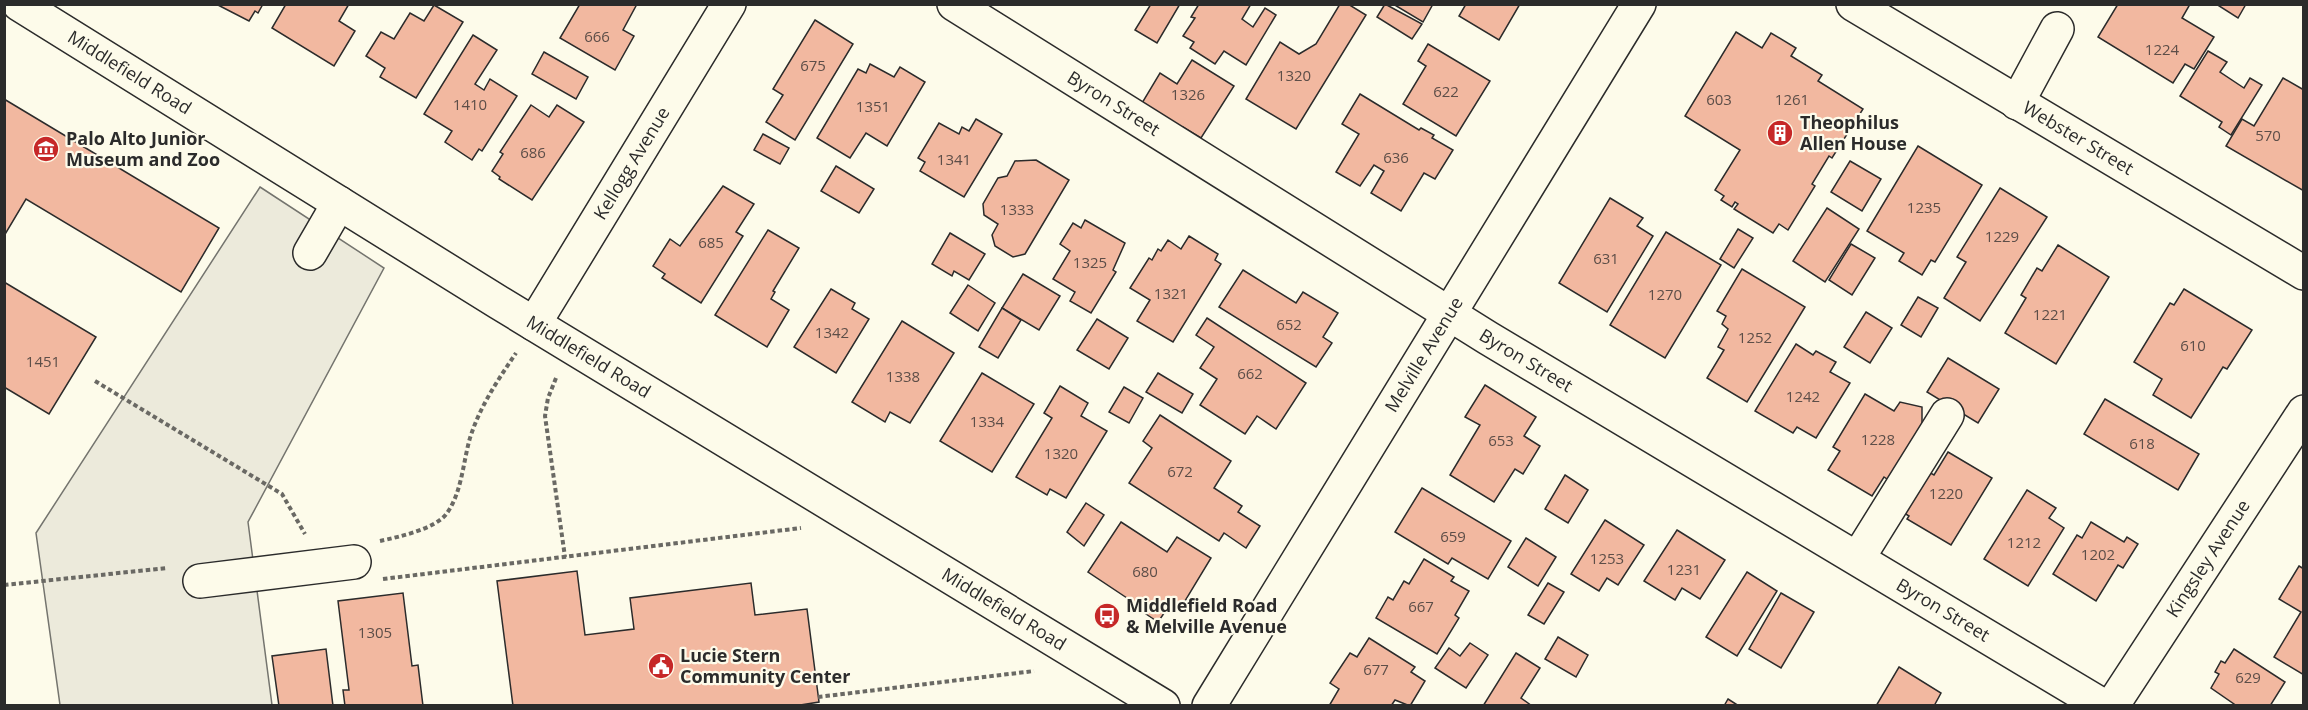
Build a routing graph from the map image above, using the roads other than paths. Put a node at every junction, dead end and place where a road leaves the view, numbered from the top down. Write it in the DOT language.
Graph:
graph roads {
  1 [pos="19,4"];
  2 [pos="729,4"];
  3 [pos="954,4"];
  4 [pos="1639,4"];
  5 [pos="1853,4"];
  6 [pos="2057,29"];
  7 [pos="2017,103"];
  8 [pos="339,203"];
  9 [pos="310,253"];
  10 [pos="2304,273"];
  11 [pos="1450,314"];
  12 [pos="534,324"];
  13 [pos="2304,411"];
  14 [pos="1947,415"];
  15 [pos="366,552"];
  16 [pos="1858,558"];
  17 [pos="187,574"];
  18 [pos="1163,705"];
  19 [pos="1209,705"];
  20 [pos="2103,705"];
  21 [pos="2112,705"];
  1 -- 8 [label="street, Middlefield Road"];
  2 -- 12 [label="street, Kellogg Avenue"];
  3 -- 11 [label="street, Byron Street"];
  4 -- 11 [label="street, Melville Avenue"];
  5 -- 7 [label="street, Webster Street"];
  6 -- 7 [label="street"];
  7 -- 10 [label="street, Webster Street"];
  8 -- 9 [label="street"];
  8 -- 12 [label="street, Middlefield Road"];
  11 -- 16 [label="street, Byron Street"];
  11 -- 19 [label="street, Melville Avenue"];
  12 -- 18 [label="street, Middlefield Road"];
  13 -- 21 [label="street, Kingsley Avenue"];
  14 -- 16 [label="street"];
  15 -- 17 [label="street"];
  16 -- 20 [label="street, Byron Street"];
}
